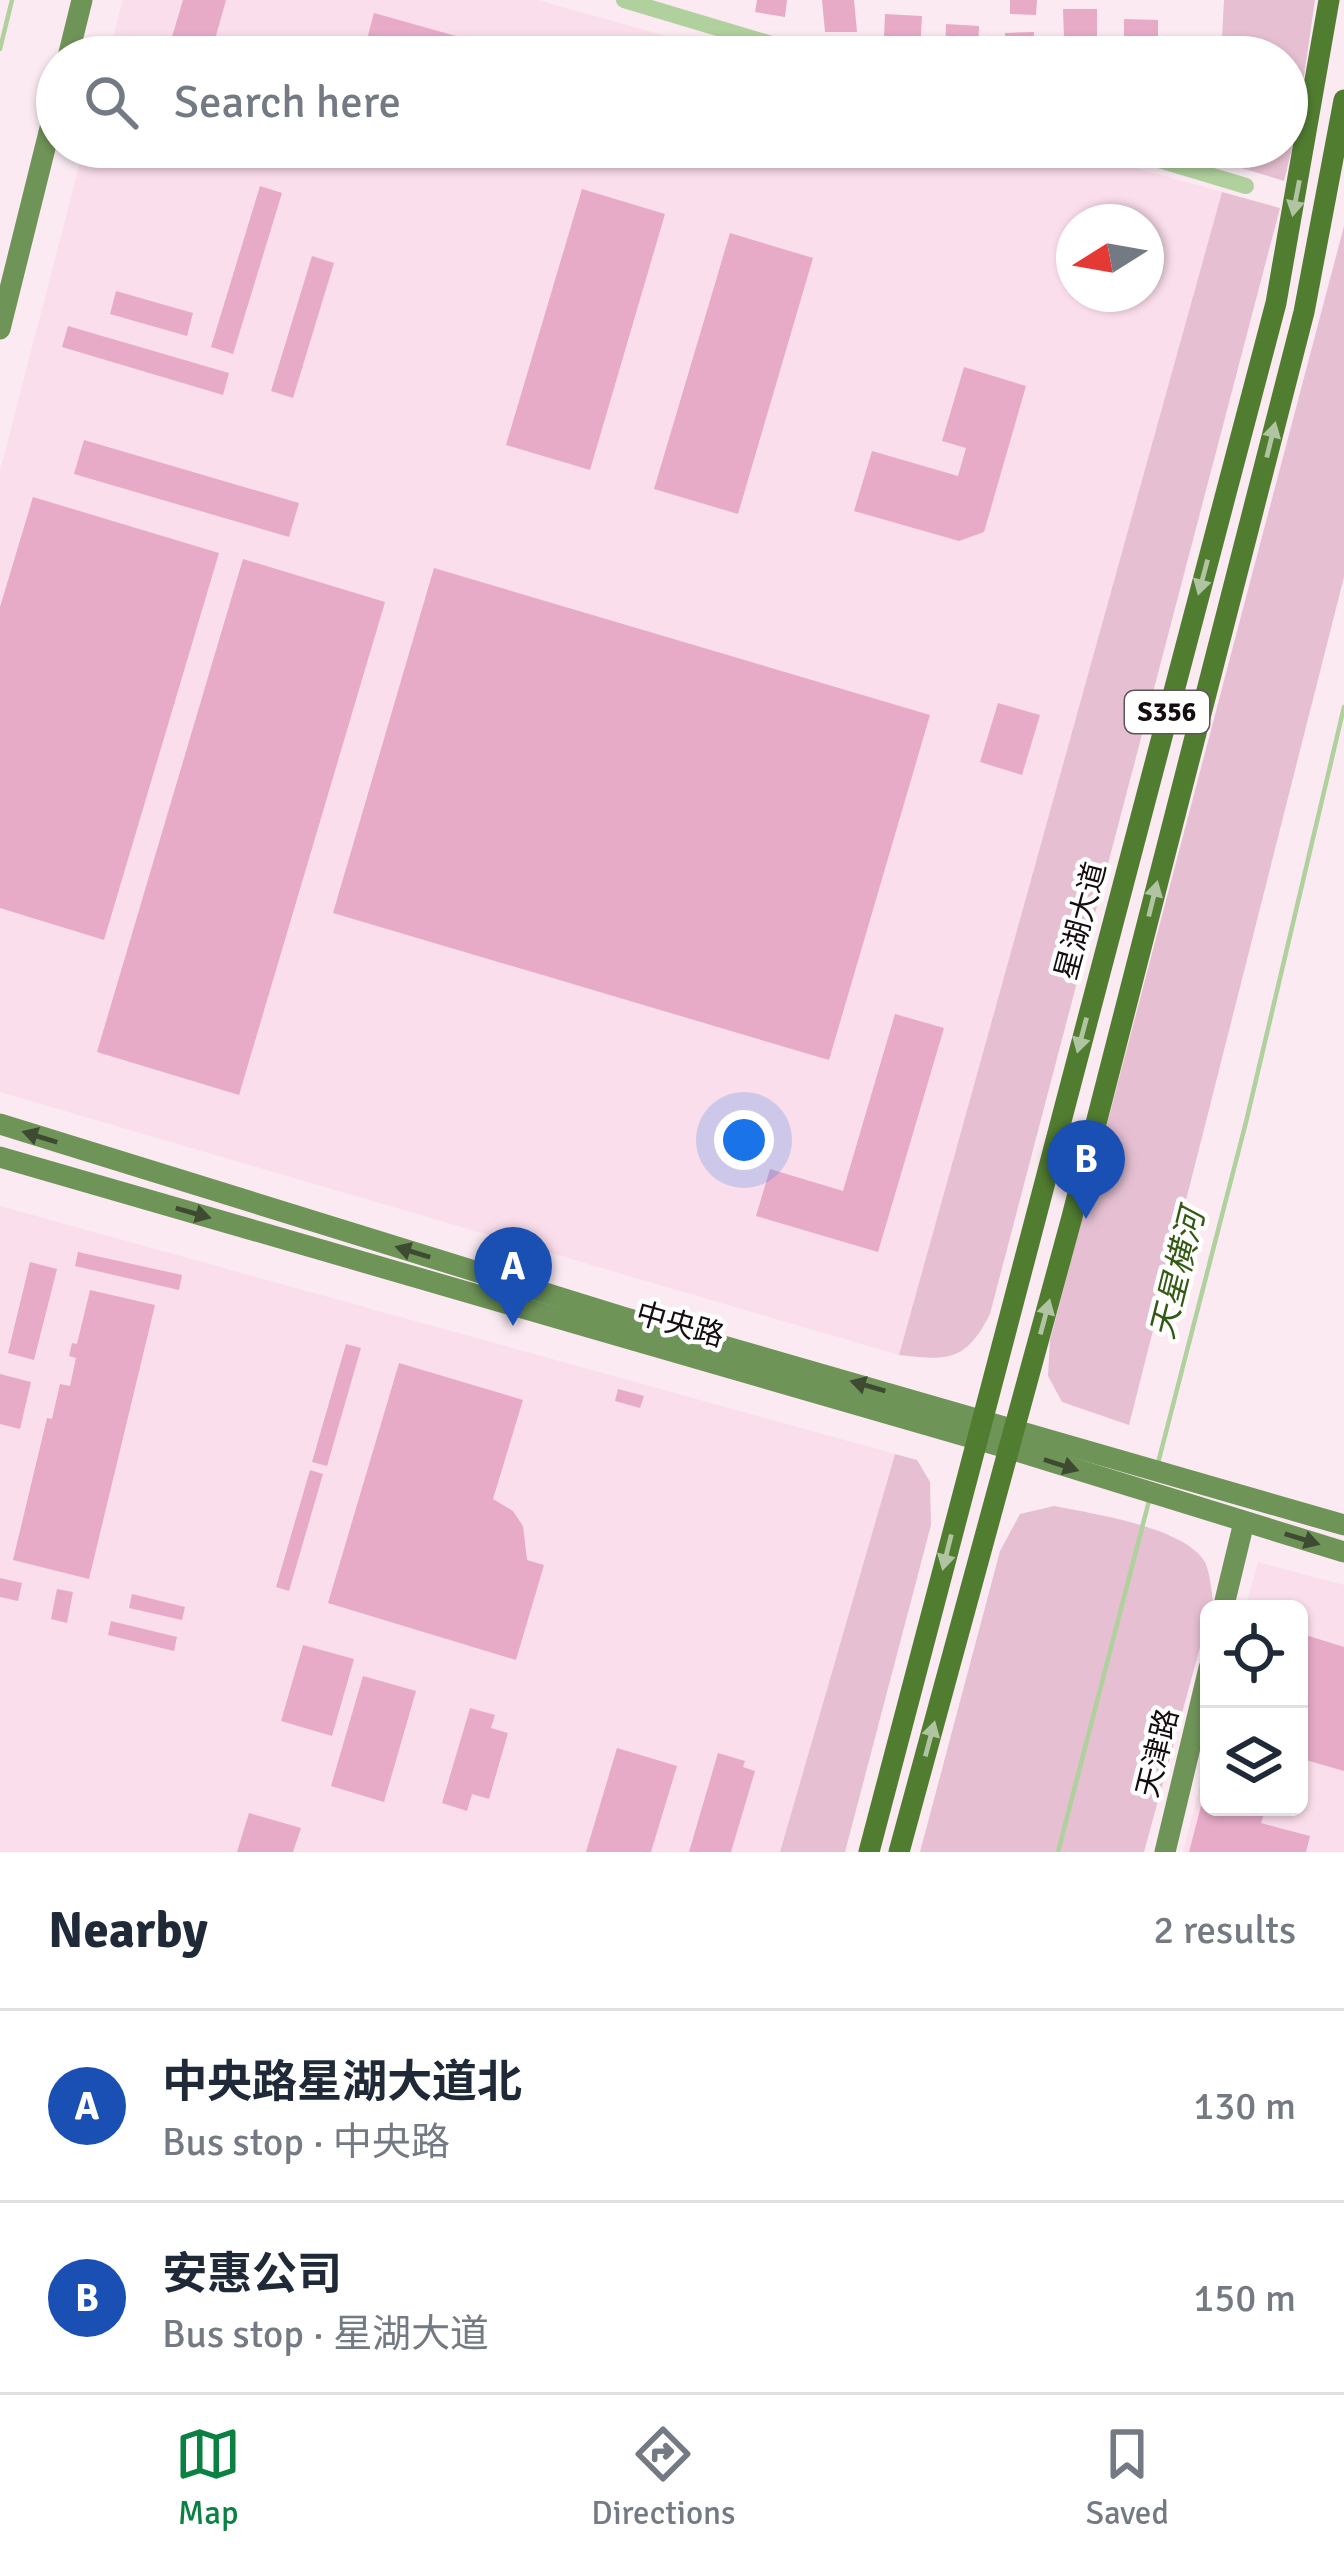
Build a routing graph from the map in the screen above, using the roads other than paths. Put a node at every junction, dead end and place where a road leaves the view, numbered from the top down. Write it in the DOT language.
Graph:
graph roads {
  1 [pos="82,0"];
  2 [pos="1329,0"];
  3 [pos="73,36"];
  4 [pos="1344,100"];
  5 [pos="1308,120"];
  6 [pos="40,168"];
  7 [pos="1300,168"];
  8 [pos="0,329"];
  9 [pos="0,1124"];
  10 [pos="0,1157"];
  11 [pos="978,1428"];
  12 [pos="1012,1439"];
  13 [pos="1114,1470"];
  14 [pos="1244,1522"];
  15 [pos="1344,1525"];
  16 [pos="1344,1552"];
  17 [pos="1225,1600"];
  18 [pos="1200,1706"];
  19 [pos="869,1852"];
  20 [pos="898,1852"];
  21 [pos="1165,1852"];
  1 -- 3 [label="street"];
  2 -- 5 [label="main road, 星湖大道 / S356, one-way"];
  12 -- 4 [label="main road, S356, one-way"];
  6 -- 8 [label="street"];
  7 -- 11 [label="main road, 星湖大道 / S356, one-way"];
  11 -- 9 [label="street, one-way"];
  10 -- 11 [label="street, 中央路, one-way"];
  11 -- 12 [label="street, 中央路"];
  11 -- 19 [label="main road, 星湖大道, one-way"];
  12 -- 13 [label="street, 中央路"];
  20 -- 12 [label="main road, one-way"];
  13 -- 14 [label="street, 中央路"];
  13 -- 15 [label="street, 中央路"];
  14 -- 16 [label="street, 中央路, one-way"];
  14 -- 17 [label="street"];
  18 -- 21 [label="street, 天津路"];
}
